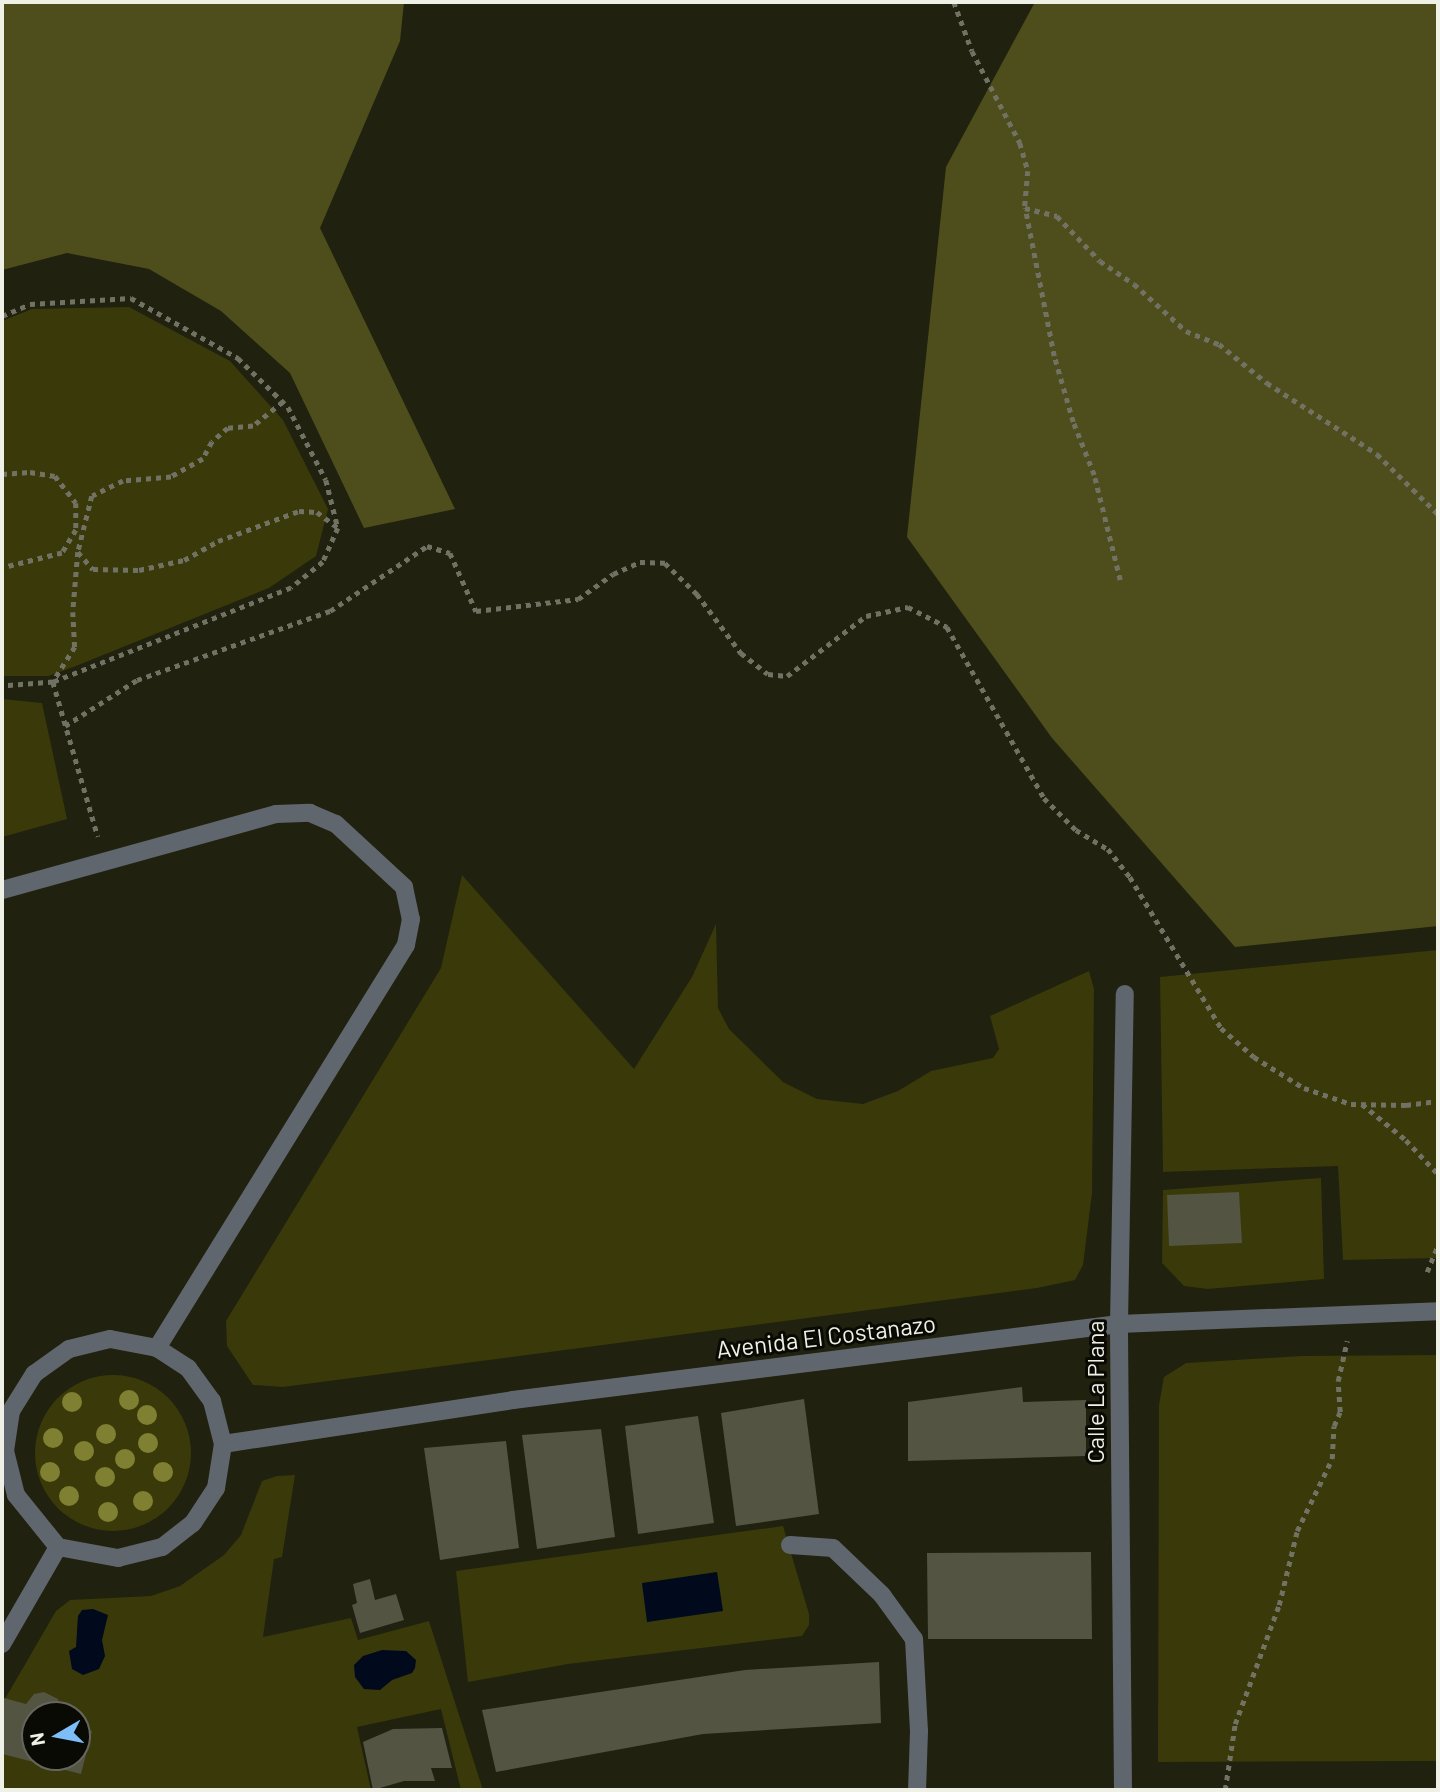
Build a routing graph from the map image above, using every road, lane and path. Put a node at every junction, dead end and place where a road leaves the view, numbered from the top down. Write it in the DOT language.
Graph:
graph roads {
  1 [pos="954,2"];
  2 [pos="1025,208"];
  3 [pos="2,316"];
  4 [pos="283,402"];
  5 [pos="2,474"];
  6 [pos="1438,514"];
  7 [pos="338,528"];
  8 [pos="78,552"];
  9 [pos="2,568"];
  10 [pos="1120,580"];
  11 [pos="53,682"];
  12 [pos="2,686"];
  13 [pos="65,726"];
  14 [pos="104,862"];
  15 [pos="2,890"];
  16 [pos="1125,994"];
  17 [pos="1438,1101"];
  18 [pos="1362,1104"];
  19 [pos="1438,1174"];
  20 [pos="1438,1245"];
  21 [pos="1427,1272"];
  22 [pos="1438,1311"];
  23 [pos="1346,1314"];
  24 [pos="1119,1324"];
  25 [pos="157,1348"];
  26 [pos="223,1444"];
  27 [pos="5,1467"];
  28 [pos="790,1545"];
  29 [pos="58,1547"];
  30 [pos="2,1644"];
  31 [pos="917,1790"];
  32 [pos="1123,1790"];
  33 [pos="1225,1790"];
  1 -- 2 [label="path"];
  2 -- 6 [label="path"];
  2 -- 10 [label="path"];
  3 -- 4 [label="path"];
  4 -- 7 [label="path"];
  4 -- 8 [label="path"];
  5 -- 9 [label="path"];
  7 -- 8 [label="path"];
  7 -- 11 [label="path"];
  8 -- 11 [label="path"];
  11 -- 12 [label="path"];
  11 -- 13 [label="path"];
  13 -- 14 [label="path"];
  13 -- 18 [label="path"];
  14 -- 15 [label="street"];
  14 -- 25 [label="street"];
  16 -- 24 [label="street, Calle La Plana"];
  17 -- 18 [label="path"];
  18 -- 19 [label="path"];
  20 -- 21 [label="path"];
  22 -- 23 [label="street, Avenida El Costanazo"];
  23 -- 24 [label="street, Avenida El Costanazo"];
  23 -- 33 [label="path"];
  24 -- 26 [label="street, Avenida El Costanazo"];
  24 -- 32 [label="street, Calle La Plana"];
  25 -- 26 [label="street"];
  25 -- 27 [label="street"];
  26 -- 29 [label="street"];
  27 -- 29 [label="street"];
  28 -- 31 [label="street"];
  29 -- 30 [label="street"];
}
